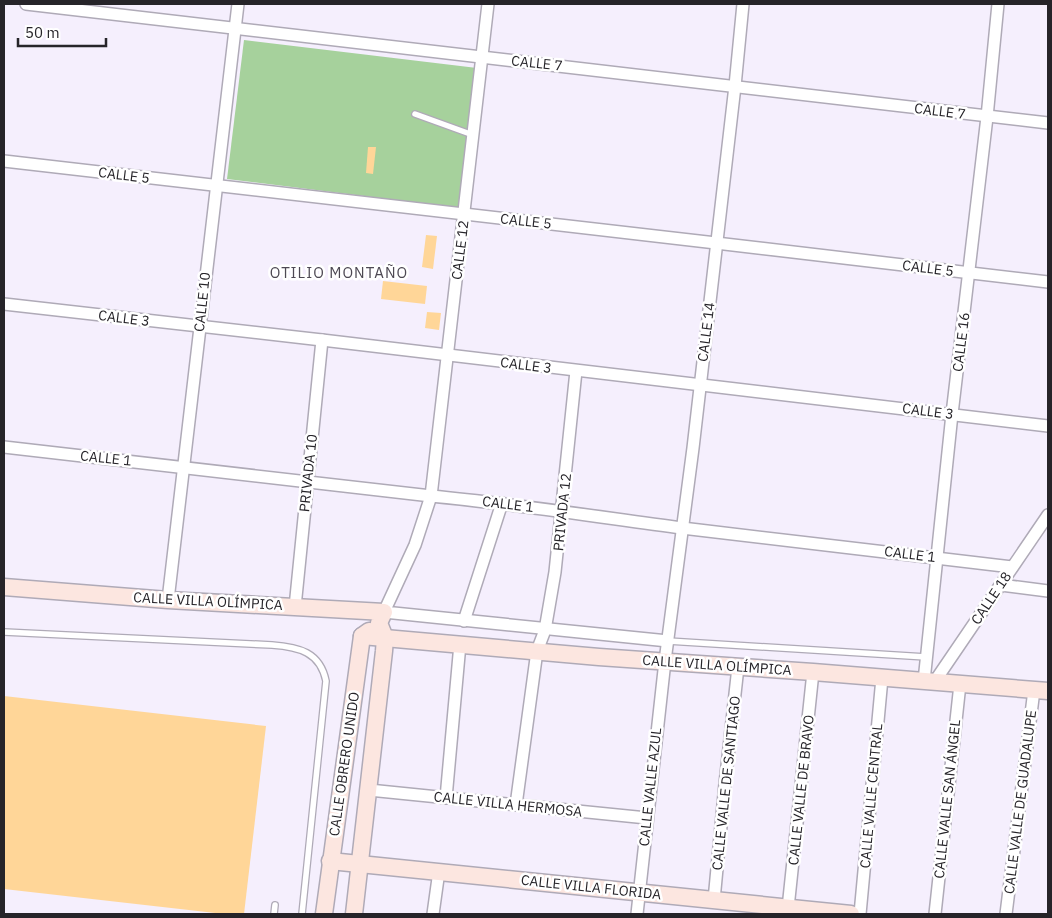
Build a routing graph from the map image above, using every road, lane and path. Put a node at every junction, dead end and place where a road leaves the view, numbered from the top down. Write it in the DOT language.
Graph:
graph roads {
  1 [pos="26,4"];
  2 [pos="238,4"];
  3 [pos="488,4"];
  4 [pos="743,4"];
  5 [pos="998,4"];
  6 [pos="234,28"];
  7 [pos="482,57"];
  8 [pos="735,86"];
  9 [pos="414,114"];
  10 [pos="987,117"];
  11 [pos="1048,124"];
  12 [pos="473,135"];
  13 [pos="4,161"];
  14 [pos="215,186"];
  15 [pos="464,214"];
  16 [pos="716,242"];
  17 [pos="970,273"];
  18 [pos="1048,282"];
  19 [pos="4,304"];
  20 [pos="199,327"];
  21 [pos="322,340"];
  22 [pos="448,355"];
  23 [pos="576,371"];
  24 [pos="700,385"];
  25 [pos="952,414"];
  26 [pos="1048,426"];
  27 [pos="4,447"];
  28 [pos="184,467"];
  29 [pos="307,481"];
  30 [pos="431,496"];
  31 [pos="502,503"];
  32 [pos="562,511"];
  33 [pos="1048,515"];
  34 [pos="684,528"];
  35 [pos="937,556"];
  36 [pos="1012,567"];
  37 [pos="1001,585"];
  38 [pos="4,587"];
  39 [pos="1048,591"];
  40 [pos="168,600"];
  41 [pos="295,606"];
  42 [pos="464,621"];
  43 [pos="383,624"];
  44 [pos="545,630"];
  45 [pos="4,632"];
  46 [pos="668,641"];
  47 [pos="460,644"];
  48 [pos="537,651"];
  49 [pos="926,657"];
  50 [pos="665,661"];
  51 [pos="738,667"];
  52 [pos="813,672"];
  53 [pos="882,678"];
  54 [pos="929,681"];
  55 [pos="960,684"];
  56 [pos="1041,691"];
  57 [pos="370,790"];
  58 [pos="446,798"];
  59 [pos="516,805"];
  60 [pos="647,818"];
  61 [pos="330,861"];
  62 [pos="360,864"];
  63 [pos="439,871"];
  64 [pos="639,893"];
  65 [pos="714,900"];
  66 [pos="275,905"];
  67 [pos="788,908"];
  68 [pos="274,914"];
  69 [pos="302,914"];
  70 [pos="324,914"];
  71 [pos="354,914"];
  72 [pos="433,914"];
  73 [pos="637,914"];
  74 [pos="852,914"];
  75 [pos="860,914"];
  76 [pos="934,914"];
  77 [pos="1006,914"];
  1 -- 6 [label="street, CALLE 7"];
  2 -- 6 [label="street, CALLE 10"];
  3 -- 7 [label="street, CALLE 12"];
  4 -- 8 [label="street, CALLE 14"];
  5 -- 10 [label="street, CALLE 16"];
  6 -- 7 [label="street, CALLE 7"];
  6 -- 14 [label="street, CALLE 10"];
  7 -- 8 [label="street, CALLE 7"];
  7 -- 12 [label="street, CALLE 12"];
  8 -- 10 [label="street, CALLE 7"];
  8 -- 16 [label="street, CALLE 14"];
  9 -- 12 [label="lane"];
  10 -- 11 [label="street, CALLE 7"];
  10 -- 17 [label="street, CALLE 16"];
  12 -- 15 [label="street, CALLE 12"];
  13 -- 14 [label="street, CALLE 5"];
  14 -- 15 [label="street, CALLE 5"];
  14 -- 20 [label="street, CALLE 10"];
  15 -- 16 [label="street, CALLE 5"];
  15 -- 22 [label="street, CALLE 12"];
  16 -- 17 [label="street, CALLE 5"];
  16 -- 24 [label="street, CALLE 14"];
  17 -- 18 [label="street, CALLE 5"];
  17 -- 25 [label="street, CALLE 16"];
  19 -- 20 [label="street, CALLE 3"];
  20 -- 21 [label="street, CALLE 3"];
  20 -- 28 [label="street, CALLE 10"];
  21 -- 22 [label="street, CALLE 3"];
  21 -- 29 [label="street, PRIVADA 10"];
  22 -- 23 [label="street, CALLE 3"];
  22 -- 30 [label="street, CALLE 12"];
  23 -- 24 [label="street, CALLE 3"];
  23 -- 32 [label="street, PRIVADA 12"];
  24 -- 25 [label="street, CALLE 3"];
  24 -- 34 [label="street, CALLE 14"];
  25 -- 26 [label="street, CALLE 3"];
  25 -- 35 [label="street, CALLE 16"];
  27 -- 28 [label="street, CALLE 1"];
  28 -- 29 [label="street, CALLE 1"];
  28 -- 40 [label="street, CALLE 10"];
  29 -- 30 [label="street, CALLE 1"];
  29 -- 41 [label="street, PRIVADA 10"];
  30 -- 31 [label="street, CALLE 1"];
  30 -- 43 [label="street, CALLE OBRERO UNIDO"];
  31 -- 32 [label="street, CALLE 1"];
  31 -- 42 [label="street"];
  32 -- 34 [label="street, CALLE 1"];
  32 -- 44 [label="street, PRIVADA 12"];
  33 -- 36 [label="street, CALLE 18"];
  34 -- 35 [label="street, CALLE 1"];
  34 -- 46 [label="street, CALLE 14"];
  35 -- 36 [label="street, CALLE 1"];
  35 -- 49 [label="street, CALLE 16"];
  36 -- 37 [label="street, CALLE 18"];
  37 -- 39 [label="street"];
  37 -- 54 [label="street, CALLE 18"];
  38 -- 40 [label="street, CALLE VILLA OLÍMPICA"];
  40 -- 41 [label="street, CALLE VILLA OLÍMPICA"];
  41 -- 43 [label="street, CALLE VILLA OLÍMPICA"];
  42 -- 43 [label="street"];
  42 -- 44 [label="street"];
  43 -- 47 [label="street, CALLE VILLA OLÍMPICA"];
  43 -- 57 [label="street, CALLE OBRERO UNIDO"];
  43 -- 61 [label="street, CALLE OBRERO UNIDO"];
  44 -- 46 [label="street"];
  44 -- 48 [label="street, PRIVADA 12"];
  45 -- 69 [label="lane"];
  46 -- 49 [label="lane"];
  46 -- 50 [label="street, CALLE 14"];
  47 -- 48 [label="street, CALLE VILLA OLÍMPICA"];
  47 -- 58 [label="street"];
  48 -- 50 [label="street, CALLE VILLA OLÍMPICA"];
  48 -- 59 [label="street, PRIVADA 12"];
  49 -- 54 [label="street, CALLE 16"];
  50 -- 51 [label="street, CALLE VILLA OLÍMPICA"];
  50 -- 60 [label="street, CALLE VALLE AZUL"];
  51 -- 52 [label="street, CALLE VILLA OLÍMPICA"];
  51 -- 65 [label="street, CALLE VALLE DE SANTIAGO"];
  52 -- 53 [label="street, CALLE VILLA OLÍMPICA"];
  52 -- 67 [label="street, CALLE VALLE DE BRAVO"];
  53 -- 54 [label="street, CALLE VILLA OLÍMPICA"];
  53 -- 75 [label="street, CALLE VALLE CENTRAL"];
  54 -- 55 [label="street, CALLE VILLA OLÍMPICA"];
  55 -- 56 [label="street, CALLE VILLA OLÍMPICA"];
  55 -- 76 [label="street, CALLE VALLE SAN ÁNGEL"];
  56 -- 77 [label="street, CALLE VALLE DE GUADALUPE"];
  57 -- 58 [label="street, CALLE VILLA HERMOSA"];
  57 -- 62 [label="street, CALLE OBRERO UNIDO"];
  58 -- 59 [label="street, CALLE VILLA HERMOSA"];
  59 -- 60 [label="street, CALLE VILLA HERMOSA"];
  60 -- 64 [label="street, CALLE VALLE AZUL"];
  61 -- 62 [label="street, CALLE VILLA FLORIDA"];
  61 -- 70 [label="street, CALLE OBRERO UNIDO"];
  62 -- 63 [label="street, CALLE VILLA FLORIDA"];
  62 -- 71 [label="street, CALLE OBRERO UNIDO"];
  63 -- 64 [label="street, CALLE VILLA FLORIDA"];
  63 -- 72 [label="street"];
  64 -- 65 [label="street, CALLE VILLA FLORIDA"];
  64 -- 73 [label="street, CALLE VALLE AZUL"];
  65 -- 67 [label="street, CALLE VILLA FLORIDA"];
  66 -- 68 [label="lane"];
  67 -- 74 [label="street, CALLE VILLA FLORIDA"];
}
